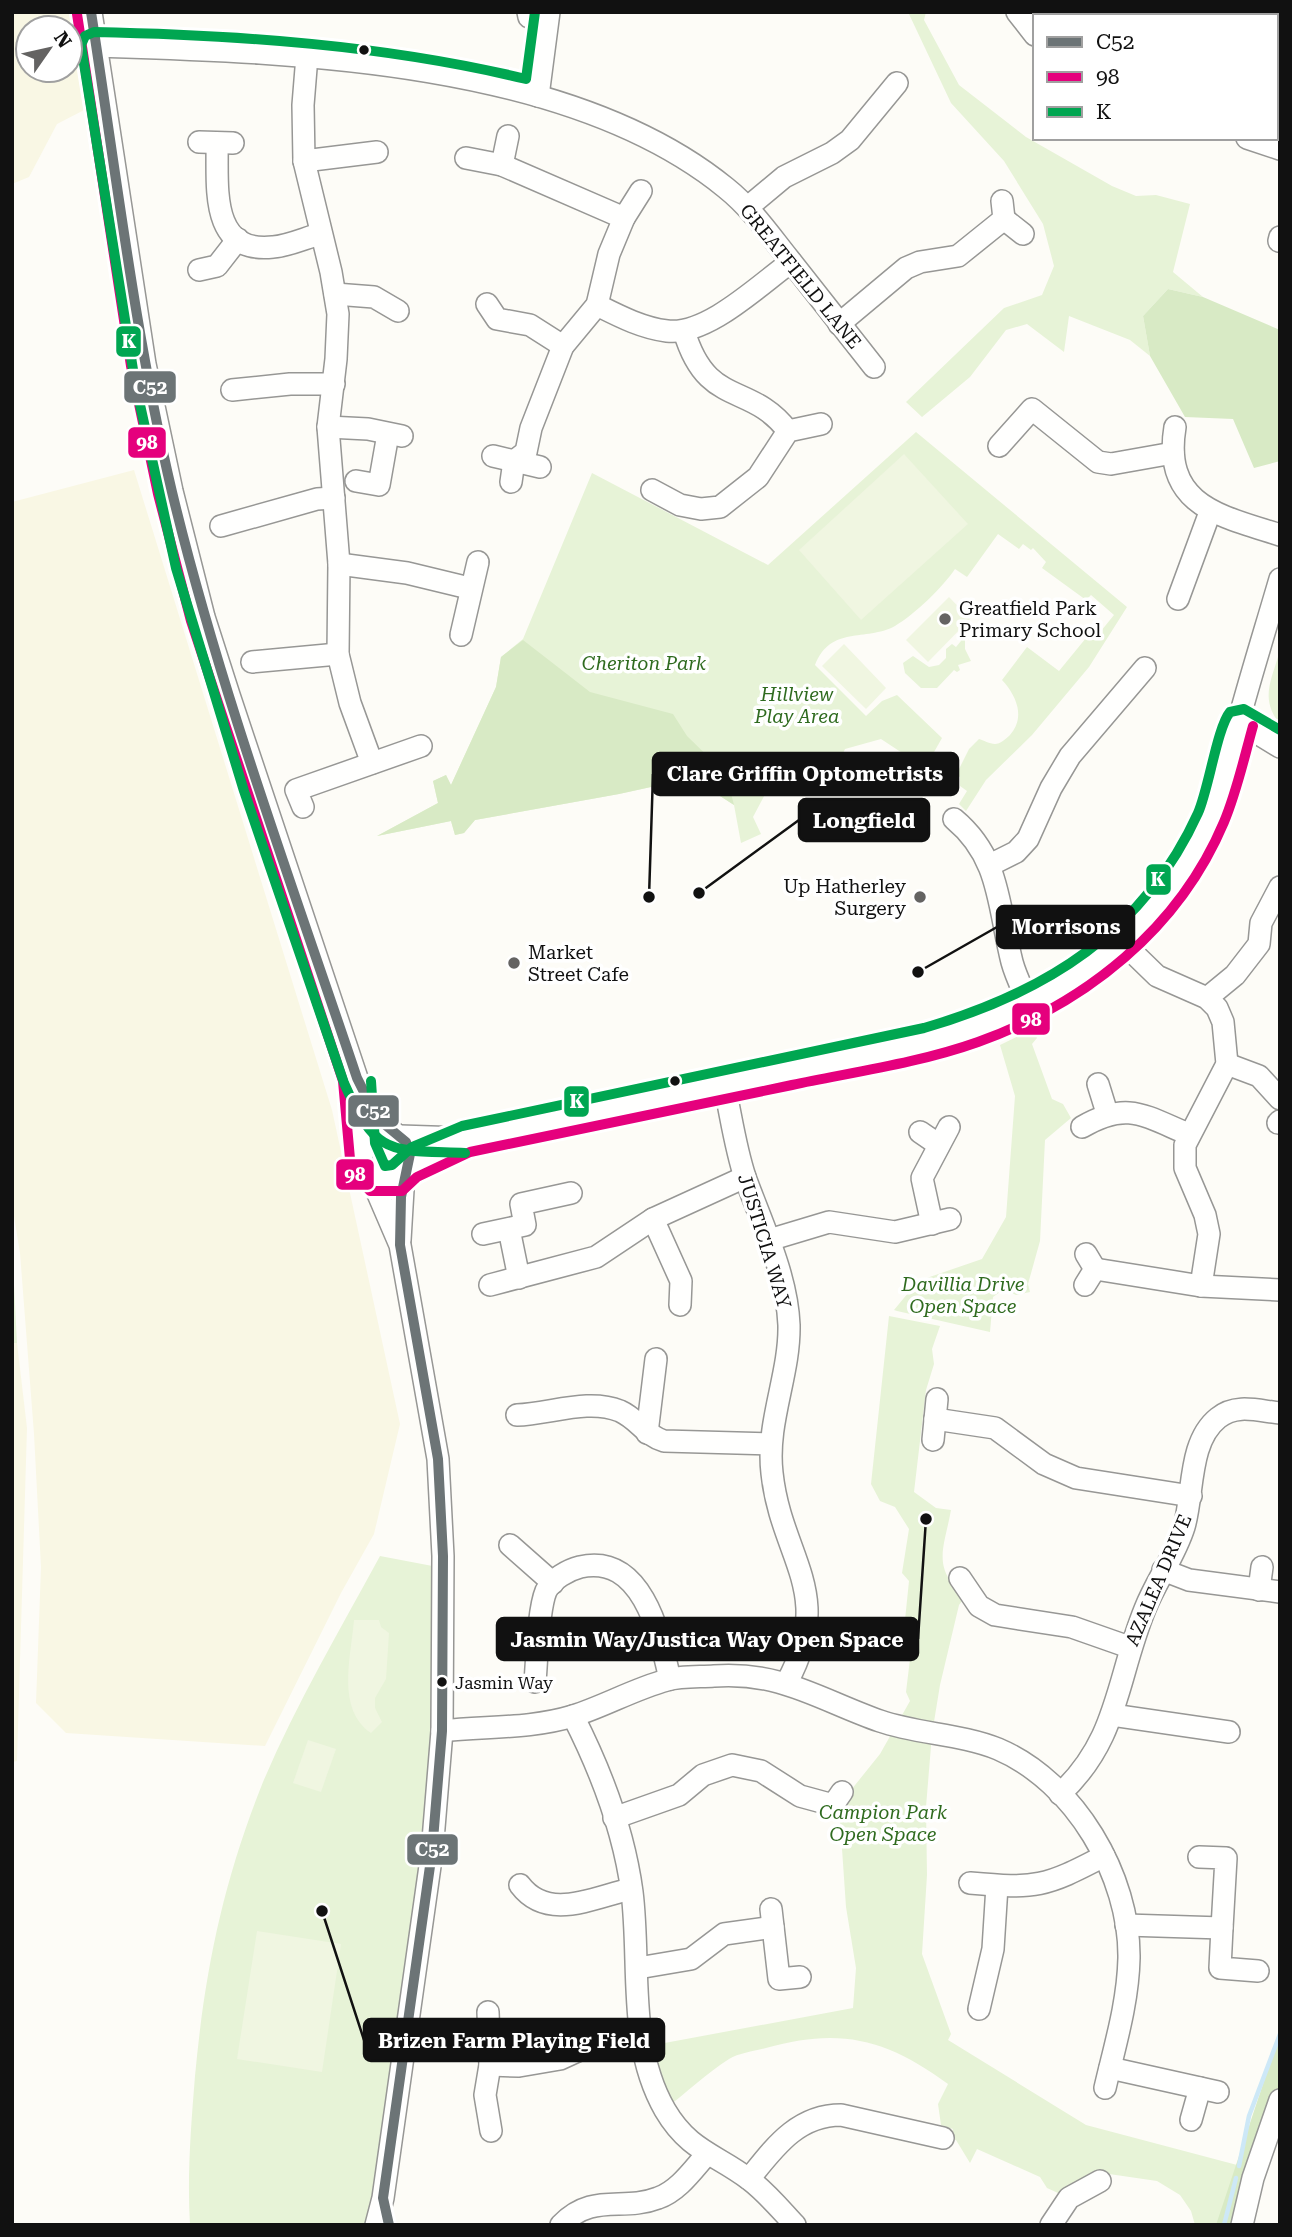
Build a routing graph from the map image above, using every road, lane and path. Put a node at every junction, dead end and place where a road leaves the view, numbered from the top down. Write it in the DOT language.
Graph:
graph roads {
  1 [pos="91,12"];
  2 [pos="1017,12"];
  3 [pos="535,14"];
  4 [pos="1033,32"];
  5 [pos="94,46"];
  6 [pos="307,56"];
  7 [pos="897,83"];
  8 [pos="538,96"];
  9 [pos="508,136"];
  10 [pos="1253,140"];
  11 [pos="216,143"];
  12 [pos="1280,149"];
  13 [pos="377,152"];
  14 [pos="466,158"];
  15 [pos="304,162"];
  16 [pos="502,165"];
  17 [pos="640,191"];
  18 [pos="748,207"];
  19 [pos="624,218"];
  20 [pos="320,234"];
  21 [pos="1023,234"];
  22 [pos="238,239"];
  23 [pos="791,261"];
  24 [pos="199,270"];
  25 [pos="335,294"];
  26 [pos="597,305"];
  27 [pos="398,310"];
  28 [pos="492,319"];
  29 [pos="839,324"];
  30 [pos="684,331"];
  31 [pos="564,346"];
  32 [pos="874,368"];
  33 [pos="334,384"];
  34 [pos="244,394"];
  35 [pos="821,424"];
  36 [pos="328,427"];
  37 [pos="1175,427"];
  38 [pos="788,431"];
  39 [pos="999,446"];
  40 [pos="1173,453"];
  41 [pos="511,463"];
  42 [pos="356,481"];
  43 [pos="652,489"];
  44 [pos="334,498"];
  45 [pos="1210,512"];
  46 [pos="221,526"];
  47 [pos="1280,536"];
  48 [pos="478,562"];
  49 [pos="339,564"];
  50 [pos="1280,579"];
  51 [pos="469,588"];
  52 [pos="1178,599"];
  53 [pos="461,635"];
  54 [pos="338,654"];
  55 [pos="252,662"];
  56 [pos="1145,668"];
  57 [pos="1238,722"];
  58 [pos="421,746"];
  59 [pos="1280,747"];
  60 [pos="372,763"];
  61 [pos="303,807"];
  62 [pos="954,819"];
  63 [pos="990,865"];
  64 [pos="1280,887"];
  65 [pos="1122,942"];
  66 [pos="1269,948"];
  67 [pos="1207,998"];
  68 [pos="1030,1007"];
  69 [pos="1227,1064"];
  70 [pos="357,1078"];
  71 [pos="723,1084"];
  72 [pos="1098,1084"];
  73 [pos="1280,1099"];
  74 [pos="1107,1113"];
  75 [pos="1082,1127"];
  76 [pos="920,1132"];
  77 [pos="396,1134"];
  78 [pos="1188,1134"];
  79 [pos="466,1139"];
  80 [pos="362,1151"];
  81 [pos="406,1169"];
  82 [pos="369,1173"];
  83 [pos="745,1177"];
  84 [pos="570,1193"];
  85 [pos="653,1219"];
  86 [pos="509,1228"];
  87 [pos="483,1234"];
  88 [pos="769,1240"];
  89 [pos="400,1245"];
  90 [pos="1089,1269"];
  91 [pos="519,1278"];
  92 [pos="490,1285"];
  93 [pos="1201,1286"];
  94 [pos="1280,1290"];
  95 [pos="680,1305"];
  96 [pos="656,1359"];
  97 [pos="1280,1413"];
  98 [pos="517,1415"];
  99 [pos="935,1419"];
  100 [pos="647,1433"];
  101 [pos="771,1444"];
  102 [pos="1191,1496"];
  103 [pos="510,1545"];
  104 [pos="1262,1567"];
  105 [pos="1163,1570"];
  106 [pos="960,1578"];
  107 [pos="553,1583"];
  108 [pos="1269,1591"];
  109 [pos="1129,1647"];
  110 [pos="670,1679"];
  111 [pos="535,1682"];
  112 [pos="787,1682"];
  113 [pos="1112,1715"];
  114 [pos="573,1716"];
  115 [pos="1217,1723"];
  116 [pos="442,1731"];
  117 [pos="842,1792"];
  118 [pos="1060,1794"];
  119 [pos="614,1818"];
  120 [pos="1104,1856"];
  121 [pos="1199,1857"];
  122 [pos="970,1883"];
  123 [pos="997,1886"];
  124 [pos="631,1889"];
  125 [pos="524,1899"];
  126 [pos="1126,1925"];
  127 [pos="1222,1928"];
  128 [pos="638,1968"];
  129 [pos="1258,1971"];
  130 [pos="800,1977"];
  131 [pos="979,2009"];
  132 [pos="488,2012"];
  133 [pos="641,2034"];
  134 [pos="490,2065"];
  135 [pos="1280,2100"];
  136 [pos="1191,2120"];
  137 [pos="491,2131"];
  138 [pos="943,2138"];
  139 [pos="706,2155"];
  140 [pos="749,2179"];
  141 [pos="1100,2181"];
  142 [pos="383,2198"];
  143 [pos="376,2225"];
  144 [pos="389,2225"];
  145 [pos="561,2225"];
  146 [pos="795,2225"];
  147 [pos="1051,2225"];
  148 [pos="1242,2225"];
  1 -- 5 [label="street"];
  2 -- 4 [label="street"];
  3 -- 8 [label="street"];
  5 -- 6 [label="street, GREATFIELD LANE"];
  5 -- 70 [label="street"];
  6 -- 8 [label="street, GREATFIELD LANE"];
  6 -- 15 [label="street"];
  7 -- 18 [label="street"];
  8 -- 18 [label="street, GREATFIELD LANE"];
  9 -- 16 [label="street"];
  10 -- 12 [label="street"];
  11 -- 22 [label="street"];
  13 -- 15 [label="street"];
  14 -- 16 [label="street"];
  15 -- 20 [label="street"];
  16 -- 19 [label="street"];
  17 -- 19 [label="street"];
  18 -- 23 [label="street, GREATFIELD LANE"];
  19 -- 26 [label="street"];
  20 -- 22 [label="street"];
  20 -- 25 [label="street"];
  21 -- 29 [label="street"];
  22 -- 24 [label="street"];
  23 -- 29 [label="street, GREATFIELD LANE"];
  23 -- 30 [label="street"];
  25 -- 27 [label="street"];
  25 -- 33 [label="street"];
  26 -- 30 [label="street"];
  26 -- 31 [label="street"];
  28 -- 31 [label="street"];
  29 -- 32 [label="street, GREATFIELD LANE"];
  30 -- 38 [label="street"];
  31 -- 41 [label="street"];
  33 -- 34 [label="street"];
  33 -- 36 [label="street"];
  35 -- 38 [label="street"];
  36 -- 42 [label="street"];
  36 -- 44 [label="street"];
  37 -- 40 [label="street"];
  38 -- 43 [label="street"];
  39 -- 40 [label="street"];
  40 -- 45 [label="street"];
  44 -- 46 [label="street"];
  44 -- 49 [label="street"];
  45 -- 47 [label="street"];
  45 -- 52 [label="street"];
  48 -- 51 [label="street"];
  49 -- 51 [label="street"];
  49 -- 54 [label="street"];
  50 -- 57 [label="street"];
  51 -- 53 [label="street"];
  54 -- 55 [label="street"];
  54 -- 60 [label="street"];
  56 -- 63 [label="street"];
  57 -- 59 [label="street"];
  57 -- 65 [label="street"];
  58 -- 60 [label="street"];
  60 -- 61 [label="street"];
  62 -- 63 [label="street"];
  63 -- 68 [label="street"];
  64 -- 66 [label="street"];
  65 -- 67 [label="street"];
  65 -- 68 [label="street"];
  66 -- 67 [label="street"];
  67 -- 69 [label="street"];
  68 -- 71 [label="street"];
  69 -- 73 [label="street"];
  69 -- 78 [label="street"];
  70 -- 77 [label="street"];
  70 -- 80 [label="street"];
  71 -- 79 [label="street"];
  71 -- 83 [label="street, JUSTICIA WAY"];
  72 -- 74 [label="street"];
  74 -- 75 [label="street"];
  74 -- 78 [label="street"];
  76 -- 88 [label="street"];
  77 -- 79 [label="street"];
  77 -- 80 [label="street"];
  77 -- 81 [label="street"];
  78 -- 93 [label="street"];
  79 -- 81 [label="street"];
  80 -- 82 [label="street"];
  81 -- 82 [label="street"];
  81 -- 89 [label="street"];
  82 -- 89 [label="street"];
  83 -- 85 [label="street"];
  83 -- 88 [label="street, JUSTICIA WAY"];
  84 -- 86 [label="street"];
  85 -- 91 [label="street"];
  85 -- 95 [label="street"];
  86 -- 87 [label="street"];
  86 -- 91 [label="street"];
  88 -- 101 [label="street, JUSTICIA WAY"];
  89 -- 116 [label="street"];
  90 -- 93 [label="street"];
  91 -- 92 [label="street"];
  93 -- 94 [label="street"];
  96 -- 100 [label="street"];
  97 -- 102 [label="street, AZALEA DRIVE"];
  98 -- 100 [label="street"];
  99 -- 102 [label="street"];
  100 -- 101 [label="street"];
  101 -- 112 [label="street, JUSTICIA WAY"];
  102 -- 105 [label="street, AZALEA DRIVE"];
  103 -- 107 [label="street"];
  104 -- 108 [label="street"];
  105 -- 108 [label="street"];
  105 -- 109 [label="street, AZALEA DRIVE"];
  106 -- 109 [label="street"];
  107 -- 110 [label="street"];
  107 -- 111 [label="street"];
  109 -- 113 [label="street, AZALEA DRIVE"];
  110 -- 112 [label="street"];
  110 -- 114 [label="street"];
  112 -- 118 [label="street"];
  113 -- 115 [label="street"];
  113 -- 118 [label="street, AZALEA DRIVE"];
  114 -- 116 [label="street"];
  114 -- 119 [label="street"];
  116 -- 142 [label="street"];
  117 -- 119 [label="street"];
  118 -- 120 [label="street"];
  119 -- 124 [label="street"];
  120 -- 123 [label="street"];
  120 -- 126 [label="street"];
  121 -- 127 [label="street"];
  122 -- 123 [label="street"];
  123 -- 131 [label="street"];
  124 -- 125 [label="street"];
  124 -- 128 [label="street"];
  126 -- 127 [label="street"];
  126 -- 136 [label="street"];
  127 -- 129 [label="street"];
  128 -- 130 [label="street"];
  128 -- 133 [label="street"];
  132 -- 134 [label="street"];
  133 -- 134 [label="street"];
  133 -- 139 [label="street"];
  134 -- 137 [label="street"];
  135 -- 148 [label="street"];
  138 -- 140 [label="street"];
  139 -- 140 [label="street"];
  139 -- 145 [label="street"];
  140 -- 146 [label="street"];
  141 -- 147 [label="street"];
  142 -- 143 [label="street"];
  142 -- 144 [label="street"];
}
